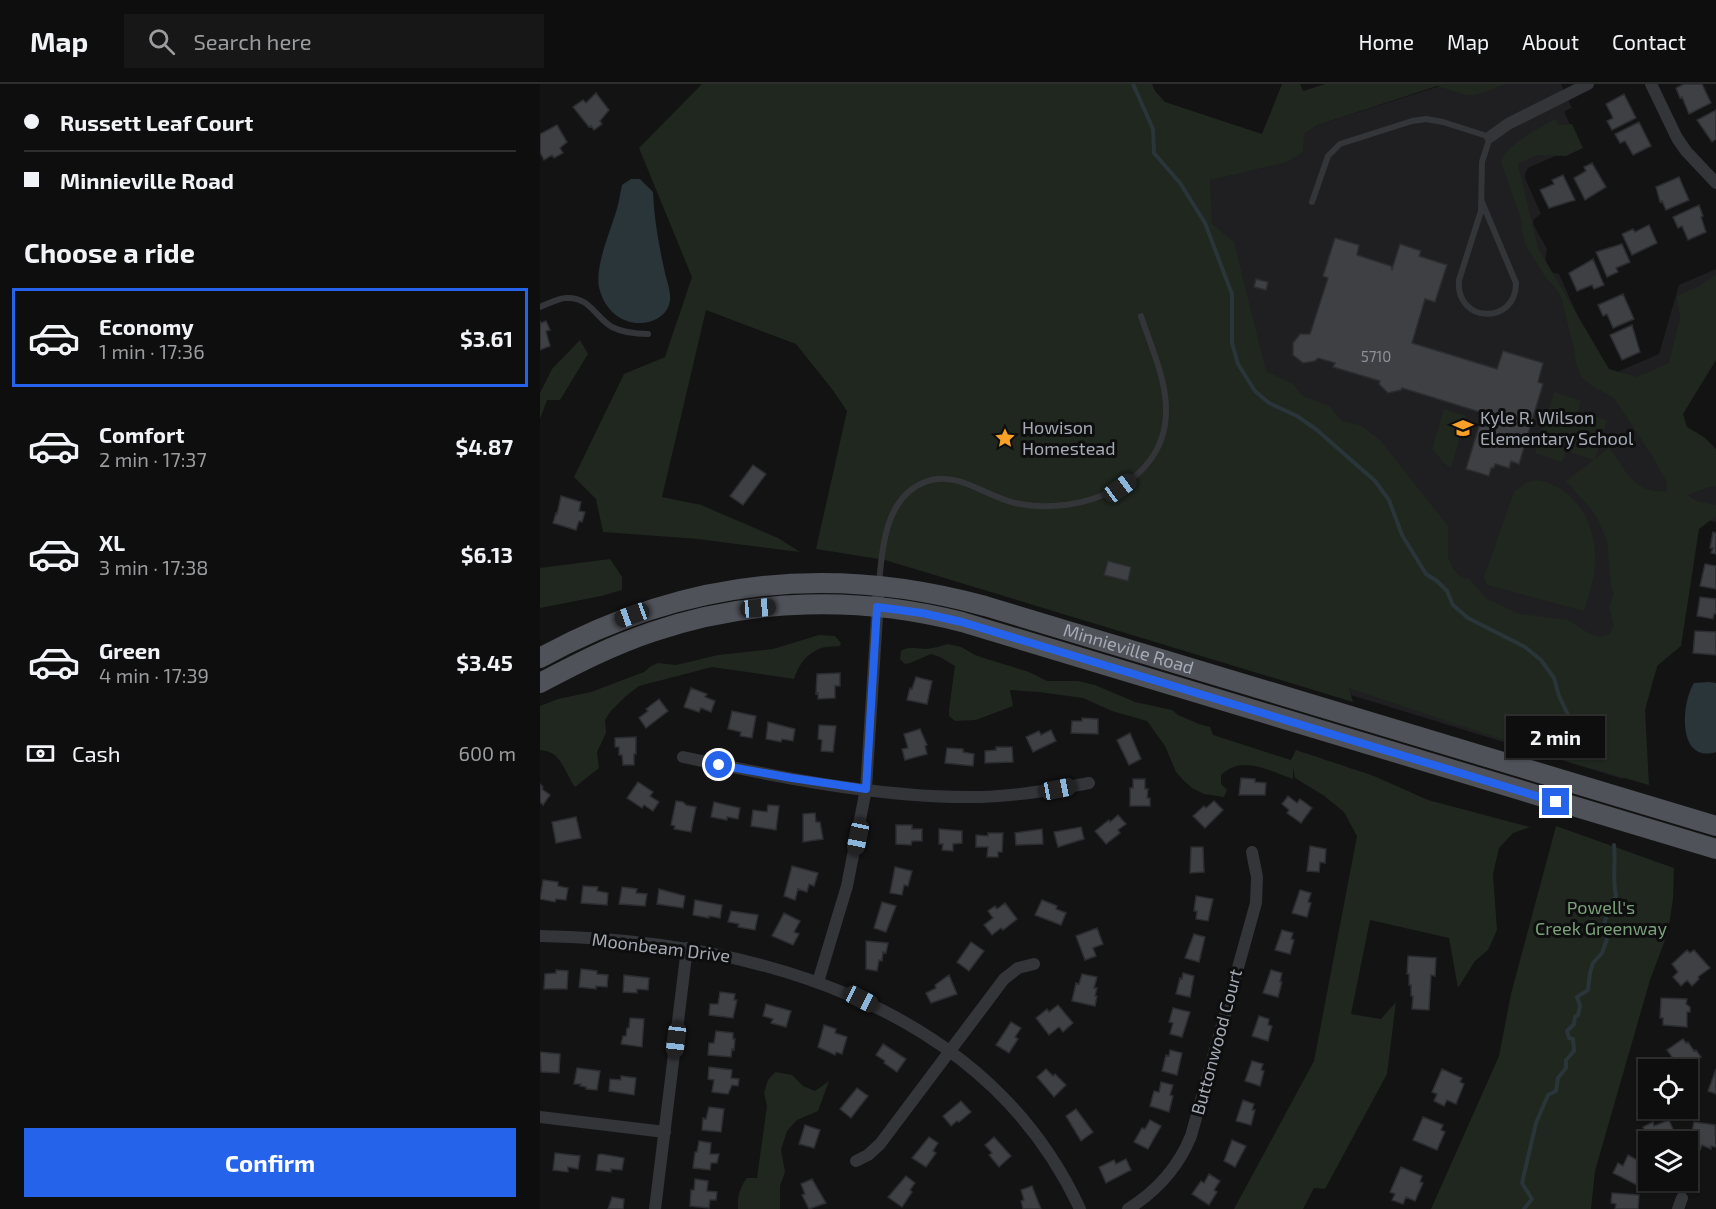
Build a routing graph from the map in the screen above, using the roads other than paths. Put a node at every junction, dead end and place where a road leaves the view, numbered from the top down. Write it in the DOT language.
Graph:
graph roads {
  1 [pos="1588,84"];
  2 [pos="1651,84"];
  3 [pos="1490,137"];
  4 [pos="1716,183"];
  5 [pos="1312,202"];
  6 [pos="1482,202"];
  7 [pos="540,307"];
  8 [pos="1141,316"];
  9 [pos="648,334"];
  10 [pos="879,585"];
  11 [pos="877,607"];
  12 [pos="540,658"];
  13 [pos="540,683"];
  14 [pos="683,757"];
  15 [pos="1089,783"];
  16 [pos="866,789"];
  17 [pos="1716,826"];
  18 [pos="1716,849"];
  19 [pos="1252,852"];
  20 [pos="540,936"];
  21 [pos="687,948"];
  22 [pos="1034,964"];
  23 [pos="818,982"];
  24 [pos="949,1050"];
  25 [pos="540,1117"];
  26 [pos="665,1132"];
  27 [pos="856,1161"];
  28 [pos="655,1209"];
  29 [pos="1080,1209"];
  30 [pos="1128,1209"];
  1 -- 3 [label="street"];
  2 -- 4 [label="street"];
  3 -- 5 [label="lane"];
  3 -- 6 [label="lane"];
  6 -- 6 [label="lane"];
  7 -- 9 [label="lane"];
  8 -- 10 [label="lane"];
  10 -- 11 [label="street"];
  10 -- 12 [label="main road, Minnieville Road"];
  10 -- 17 [label="main road, Minnieville Road"];
  11 -- 13 [label="main road, Minnieville Road"];
  11 -- 16 [label="street"];
  11 -- 18 [label="main road, Minnieville Road"];
  14 -- 16 [label="street"];
  15 -- 16 [label="street"];
  16 -- 23 [label="street"];
  19 -- 30 [label="street, Buttonwood Court"];
  20 -- 21 [label="street, Moonbeam Drive"];
  21 -- 23 [label="street, Moonbeam Drive"];
  21 -- 26 [label="street"];
  22 -- 24 [label="street"];
  23 -- 24 [label="street, Moonbeam Drive"];
  24 -- 27 [label="street"];
  24 -- 29 [label="street, Moonbeam Drive"];
  25 -- 26 [label="street"];
  26 -- 28 [label="street"];
}
